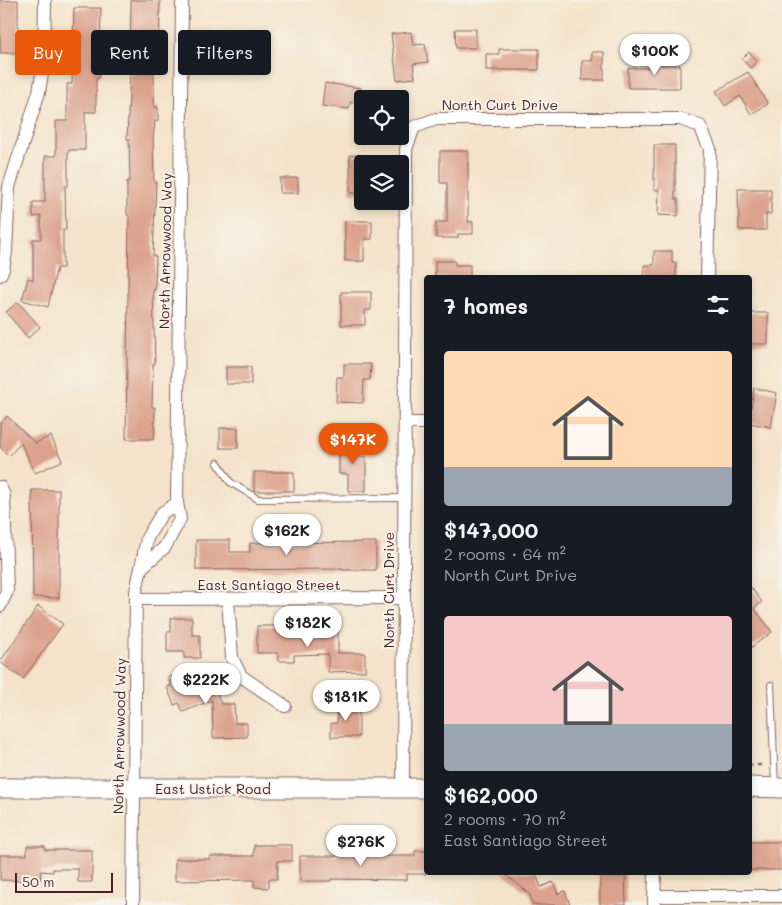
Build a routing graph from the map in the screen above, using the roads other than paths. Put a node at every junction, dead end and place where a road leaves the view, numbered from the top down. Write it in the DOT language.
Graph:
graph roads {
  1 [pos="45,0"];
  2 [pos="182,0"];
  3 [pos="0,275"];
  4 [pos="707,275"];
  5 [pos="405,423"];
  6 [pos="424,423"];
  7 [pos="218,463"];
  8 [pos="0,487"];
  9 [pos="404,498"];
  10 [pos="177,503"];
  11 [pos="142,568"];
  12 [pos="403,598"];
  13 [pos="136,599"];
  14 [pos="228,599"];
  15 [pos="0,606"];
  16 [pos="772,684"];
  17 [pos="285,706"];
  18 [pos="0,788"];
  19 [pos="134,788"];
  20 [pos="403,788"];
  21 [pos="424,788"];
  22 [pos="752,788"];
  23 [pos="778,788"];
  24 [pos="655,875"];
  25 [pos="782,896"];
  26 [pos="654,900"];
  27 [pos="133,905"];
  1 -- 3 [label="street"];
  2 -- 10 [label="street, North Arrowwood Way"];
  4 -- 5 [label="street, North Curt Drive"];
  5 -- 6 [label="street"];
  5 -- 9 [label="street, North Curt Drive"];
  7 -- 9 [label="lane"];
  8 -- 15 [label="street"];
  9 -- 12 [label="street, North Curt Drive"];
  10 -- 11 [label="street, North Arrowwood Way"];
  10 -- 11 [label="street, North Arrowwood Way"];
  11 -- 13 [label="street, North Arrowwood Way"];
  12 -- 14 [label="street, East Santiago Street"];
  12 -- 20 [label="street, North Curt Drive"];
  13 -- 14 [label="street, East Santiago Street"];
  13 -- 19 [label="street, North Arrowwood Way"];
  14 -- 17 [label="street"];
  16 -- 23 [label="lane"];
  18 -- 19 [label="main road, East Ustick Road"];
  19 -- 20 [label="main road, East Ustick Road"];
  19 -- 27 [label="street, North Arrowwood Way"];
  20 -- 21 [label="main road, East Ustick Road"];
  22 -- 23 [label="main road"];
  24 -- 26 [label="street"];
  25 -- 26 [label="street"];
}
